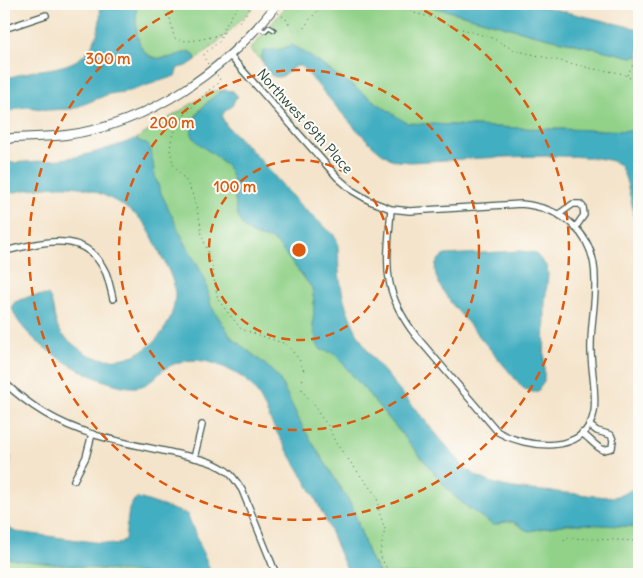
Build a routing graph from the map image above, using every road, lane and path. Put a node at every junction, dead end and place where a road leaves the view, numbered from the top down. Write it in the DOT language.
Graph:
graph roads {
  1 [pos="167,4"];
  2 [pos="239,4"];
  3 [pos="253,4"];
  4 [pos="324,4"];
  5 [pos="397,4"];
  6 [pos="275,6"];
  7 [pos="46,15"];
  8 [pos="257,28"];
  9 [pos="4,30"];
  10 [pos="274,30"];
  11 [pos="221,33"];
  12 [pos="230,56"];
  13 [pos="634,63"];
  14 [pos="213,69"];
  15 [pos="627,76"];
  16 [pos="639,83"];
  17 [pos="4,136"];
  18 [pos="12,138"];
  19 [pos="4,141"];
  20 [pos="391,209"];
  21 [pos="559,214"];
  22 [pos="575,228"];
  23 [pos="4,250"];
  24 [pos="113,299"];
  25 [pos="4,382"];
  26 [pos="202,424"];
  27 [pos="586,429"];
  28 [pos="92,434"];
  29 [pos="194,458"];
  30 [pos="74,480"];
  31 [pos="639,540"];
  32 [pos="564,541"];
  33 [pos="276,574"];
  34 [pos="390,574"];
  1 -- 11 [label="path"];
  2 -- 11 [label="path"];
  3 -- 11 [label="path"];
  4 -- 6 [label="path"];
  5 -- 15 [label="path"];
  6 -- 8 [label="street"];
  7 -- 9 [label="street"];
  8 -- 10 [label="lane"];
  8 -- 12 [label="street"];
  11 -- 14 [label="path"];
  12 -- 14 [label="street"];
  12 -- 20 [label="street, Northwest 69th Place"];
  13 -- 15 [label="path"];
  14 -- 18 [label="street"];
  14 -- 34 [label="path"];
  15 -- 16 [label="path"];
  17 -- 18 [label="street"];
  18 -- 19 [label="street"];
  20 -- 21 [label="street, Northwest 69th Place"];
  20 -- 27 [label="street"];
  21 -- 22 [label="street, Northwest 69th Place"];
  21 -- 22 [label="street"];
  22 -- 27 [label="street, Northwest 69th Place"];
  23 -- 24 [label="street"];
  25 -- 28 [label="street"];
  26 -- 29 [label="street"];
  27 -- 27 [label="street"];
  28 -- 29 [label="street"];
  28 -- 30 [label="street"];
  29 -- 33 [label="street"];
  31 -- 32 [label="path"];
}
